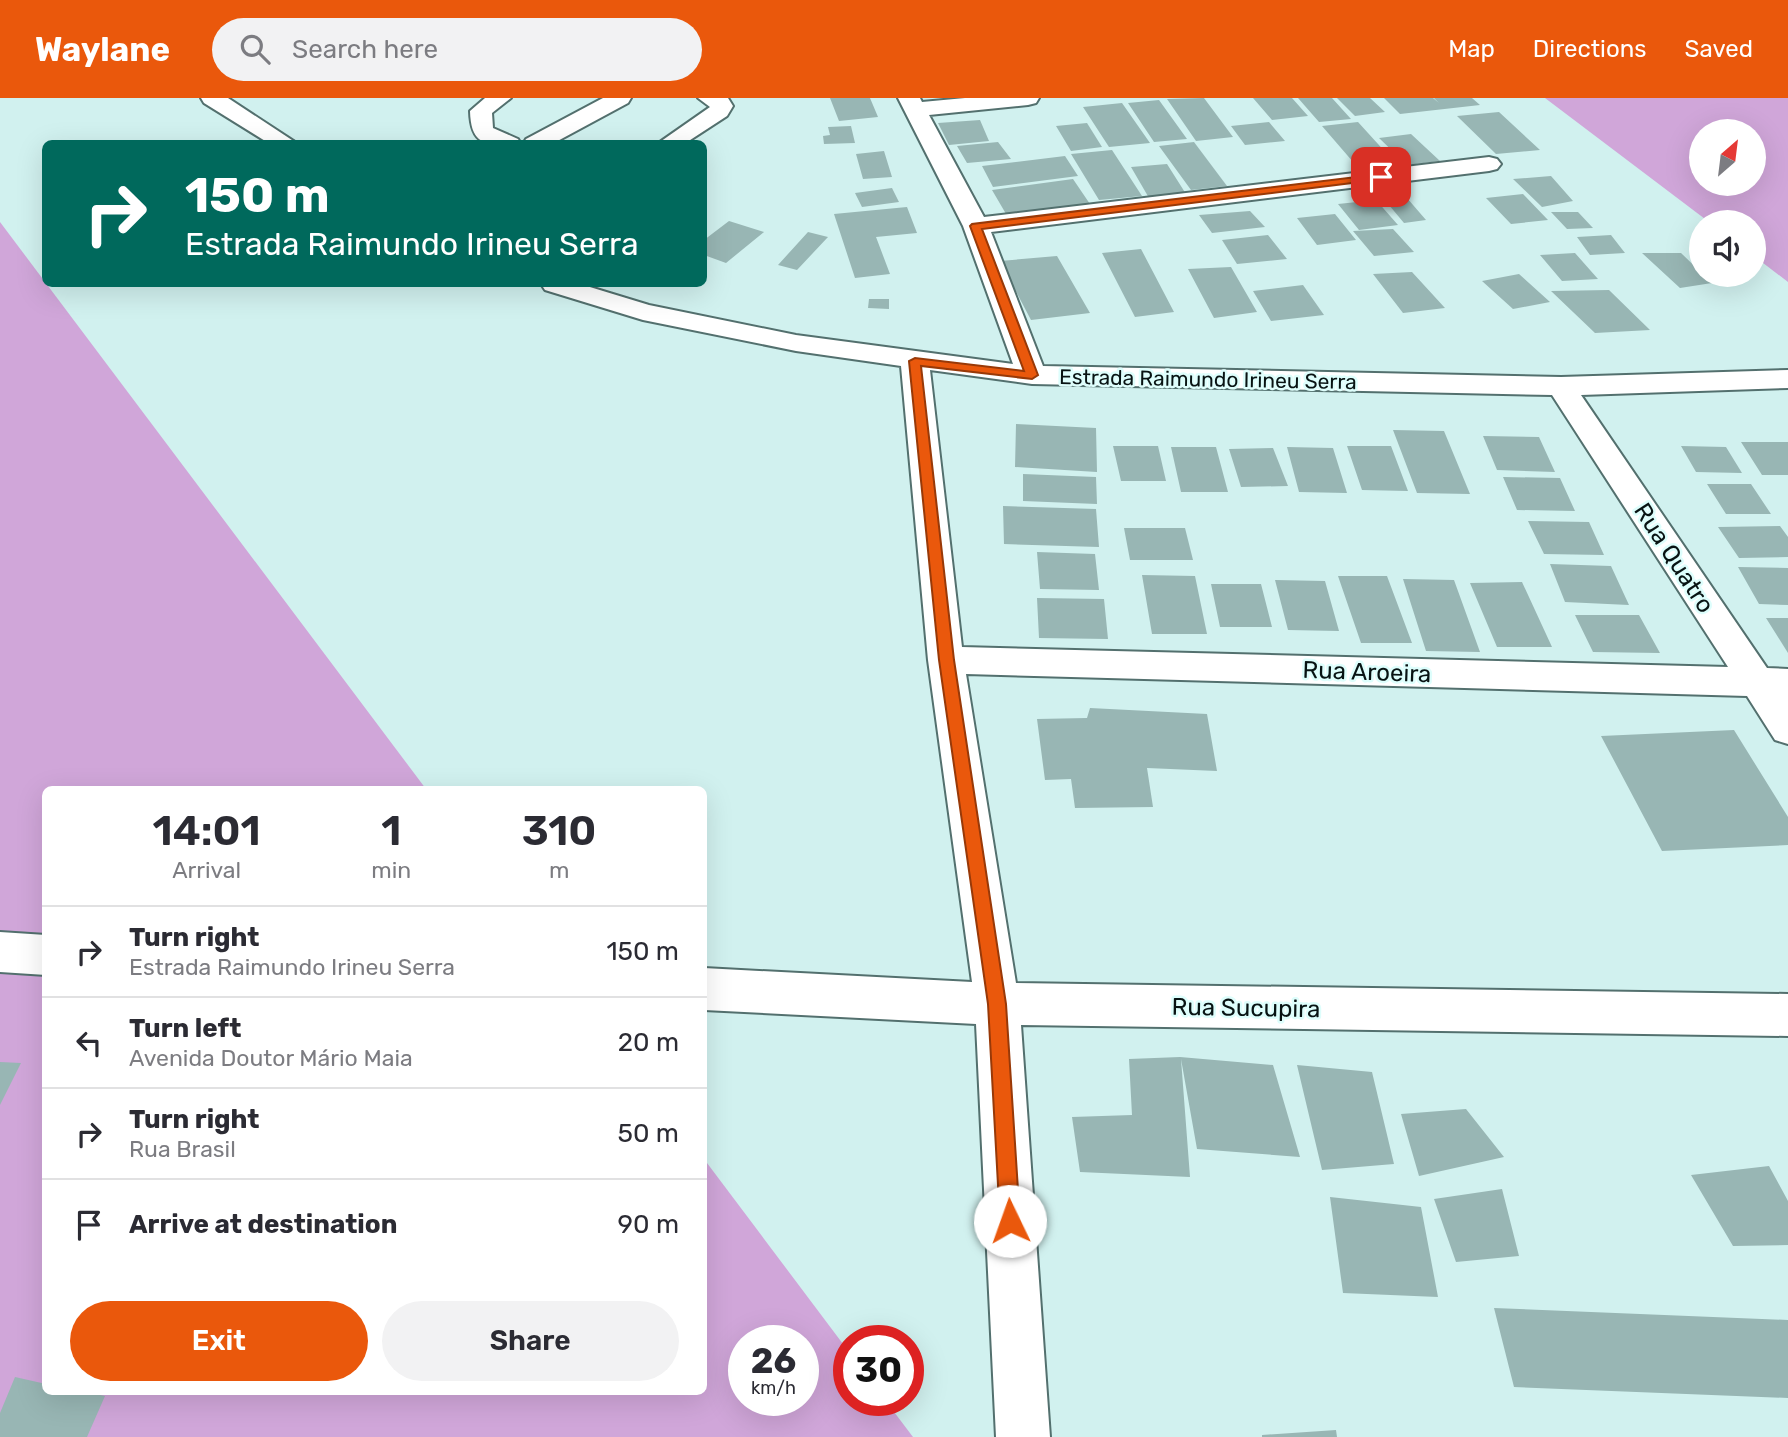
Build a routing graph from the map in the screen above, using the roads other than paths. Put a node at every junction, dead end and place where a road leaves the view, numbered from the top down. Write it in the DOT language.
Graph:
graph roads {
  1 [pos="212,98"];
  2 [pos="500,98"];
  3 [pos="620,98"];
  4 [pos="709,98"];
  5 [pos="1028,98"];
  6 [pos="912,104"];
  7 [pos="280,140"];
  8 [pos="501,140"];
  9 [pos="541,140"];
  10 [pos="674,140"];
  11 [pos="1489,164"];
  12 [pos="976,226"];
  13 [pos="564,287"];
  14 [pos="915,361"];
  15 [pos="1032,375"];
  16 [pos="1788,379"];
  17 [pos="1561,386"];
  18 [pos="946,660"];
  19 [pos="1772,683"];
  20 [pos="1788,729"];
  21 [pos="0,952"];
  22 [pos="42,955"];
  23 [pos="707,989"];
  24 [pos="997,1004"];
  25 [pos="1788,1015"];
  26 [pos="1023,1437"];
  1 -- 7 [label="street"];
  2 -- 8 [label="street"];
  3 -- 9 [label="street"];
  4 -- 10 [label="street"];
  5 -- 6 [label="street"];
  6 -- 12 [label="street"];
  11 -- 12 [label="street"];
  12 -- 15 [label="street"];
  13 -- 14 [label="street, Estrada Raimundo Irineu Serra"];
  14 -- 15 [label="street, Estrada Raimundo Irineu Serra"];
  14 -- 18 [label="street"];
  15 -- 17 [label="street, Estrada Raimundo Irineu Serra"];
  16 -- 17 [label="street, Estrada Raimundo Irineu Serra"];
  17 -- 19 [label="street, Rua Quatro"];
  18 -- 19 [label="street, Rua Aroeira"];
  18 -- 24 [label="street"];
  19 -- 20 [label="street, Rua Quatro"];
  21 -- 22 [label="street"];
  23 -- 24 [label="street, Rua Sucupira"];
  24 -- 25 [label="street, Rua Sucupira"];
  24 -- 26 [label="street"];
}
